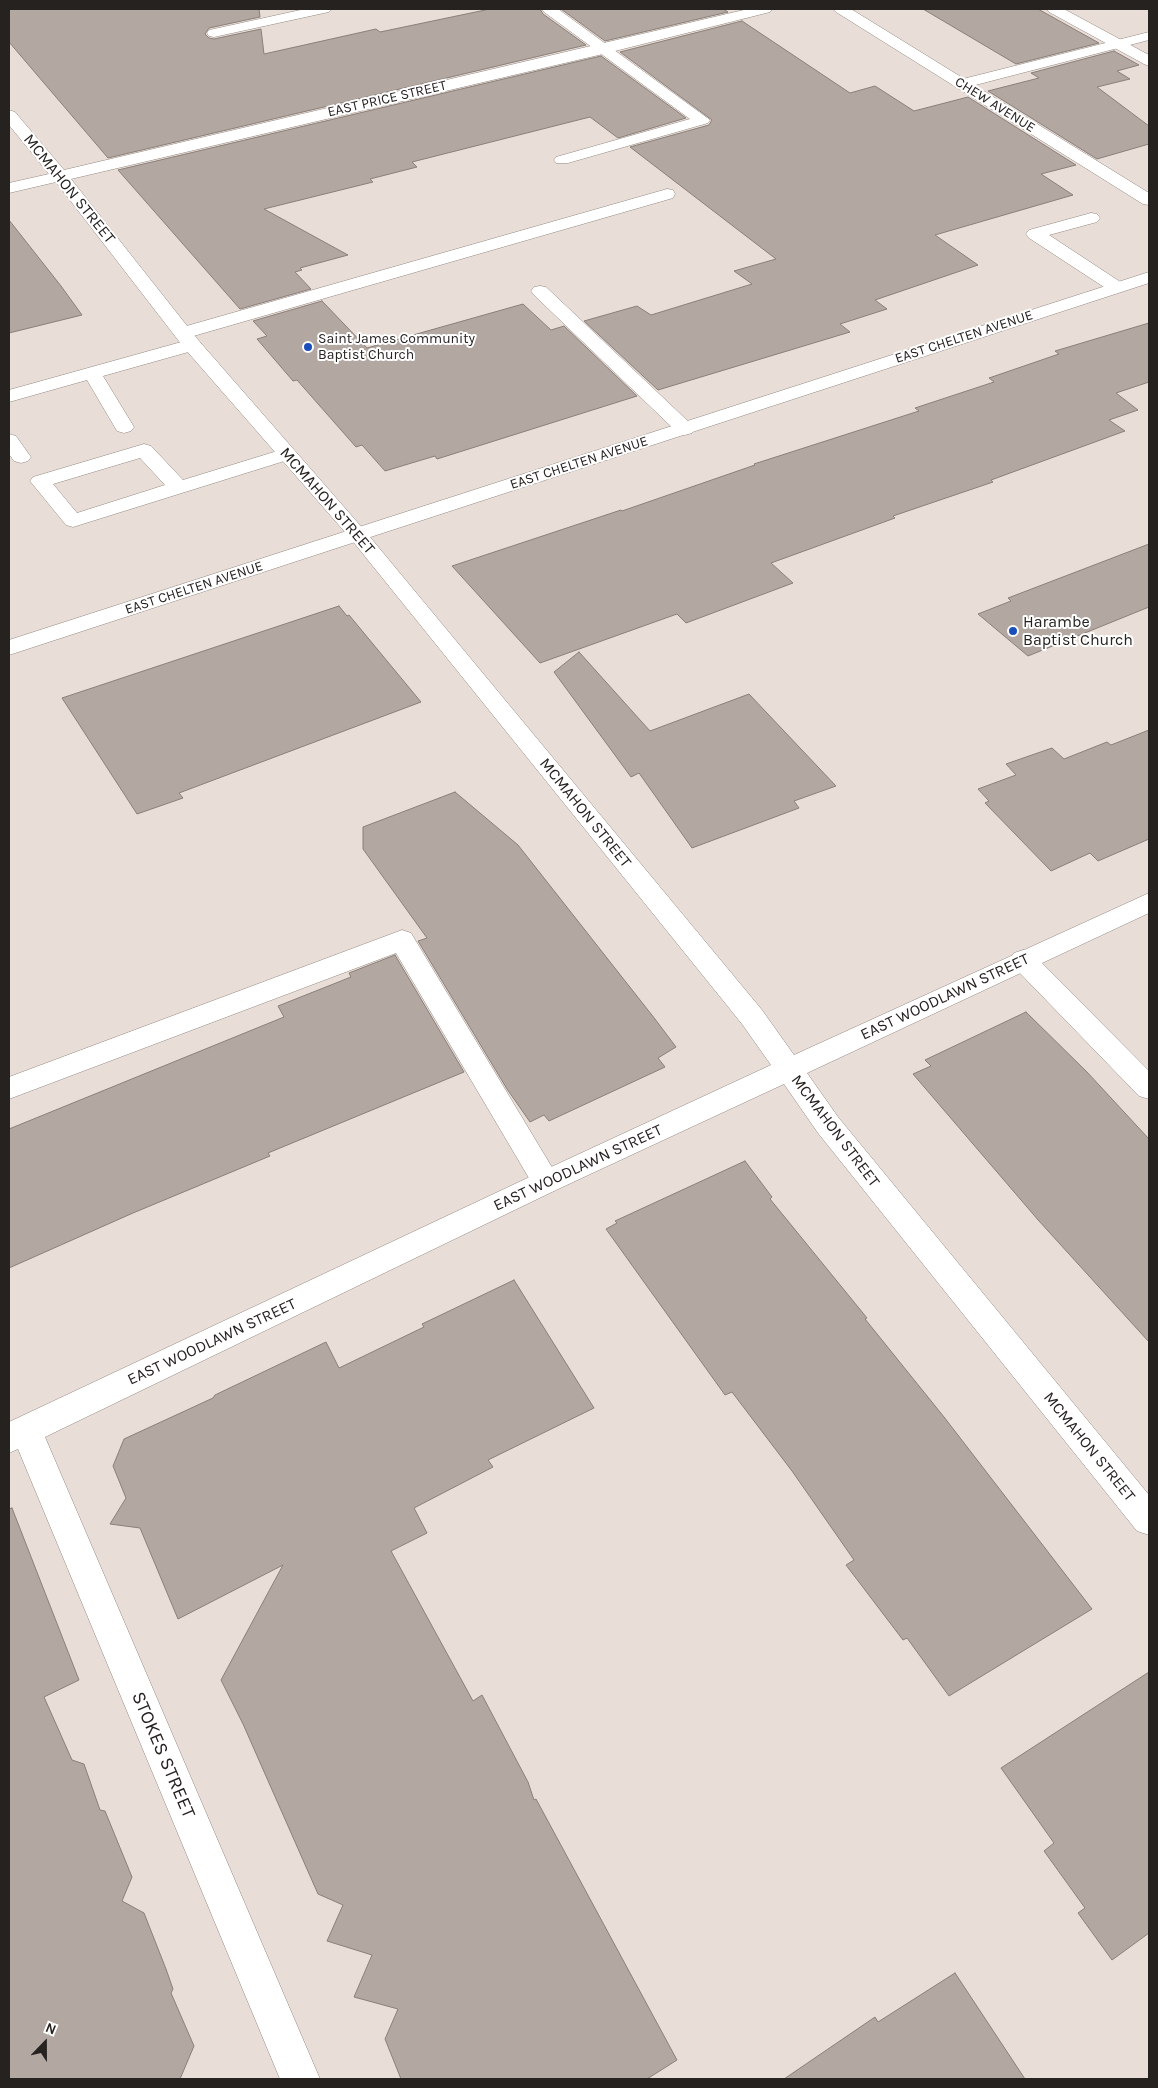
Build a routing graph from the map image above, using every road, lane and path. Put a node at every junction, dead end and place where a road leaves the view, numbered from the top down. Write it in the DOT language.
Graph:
graph roads {
  1 [pos="324,9"];
  2 [pos="549,9"];
  3 [pos="764,9"];
  4 [pos="841,9"];
  5 [pos="1054,9"];
  6 [pos="214,33"];
  7 [pos="1149,36"];
  8 [pos="1120,44"];
  9 [pos="603,49"];
  10 [pos="1149,61"];
  11 [pos="960,84"];
  12 [pos="9,116"];
  13 [pos="562,160"];
  14 [pos="60,176"];
  15 [pos="9,188"];
  16 [pos="667,194"];
  17 [pos="1149,200"];
  18 [pos="1091,218"];
  19 [pos="1149,277"];
  20 [pos="1116,287"];
  21 [pos="540,291"];
  22 [pos="188,339"];
  23 [pos="92,373"];
  24 [pos="9,396"];
  25 [pos="124,427"];
  26 [pos="685,429"];
  27 [pos="9,440"];
  28 [pos="287,454"];
  29 [pos="21,457"];
  30 [pos="179,488"];
  31 [pos="358,535"];
  32 [pos="9,648"];
  33 [pos="1149,902"];
  34 [pos="1023,960"];
  35 [pos="789,1070"];
  36 [pos="9,1088"];
  37 [pos="1149,1088"];
  38 [pos="546,1182"];
  39 [pos="17,1434"];
  40 [pos="1149,1520"];
  41 [pos="300,2079"];
  1 -- 6 [label="street"];
  2 -- 9 [label="street"];
  3 -- 9 [label="street, EAST PRICE STREET"];
  4 -- 11 [label="street, CHEW AVENUE"];
  5 -- 8 [label="street"];
  7 -- 8 [label="street"];
  8 -- 10 [label="street"];
  8 -- 11 [label="street"];
  9 -- 13 [label="street"];
  9 -- 14 [label="street, EAST PRICE STREET"];
  11 -- 17 [label="street, CHEW AVENUE"];
  12 -- 14 [label="street, MCMAHON STREET"];
  14 -- 15 [label="street, EAST PRICE STREET"];
  14 -- 22 [label="street, MCMAHON STREET"];
  16 -- 22 [label="street"];
  18 -- 20 [label="street"];
  19 -- 20 [label="street, EAST CHELTEN AVENUE"];
  20 -- 26 [label="street, EAST CHELTEN AVENUE"];
  21 -- 26 [label="street"];
  22 -- 23 [label="street"];
  22 -- 28 [label="street, MCMAHON STREET"];
  23 -- 24 [label="street"];
  23 -- 25 [label="street"];
  26 -- 31 [label="street, EAST CHELTEN AVENUE"];
  27 -- 29 [label="street"];
  28 -- 30 [label="street"];
  28 -- 31 [label="street, MCMAHON STREET"];
  30 -- 30 [label="street"];
  31 -- 32 [label="street, EAST CHELTEN AVENUE"];
  31 -- 35 [label="street, MCMAHON STREET"];
  33 -- 34 [label="street, EAST WOODLAWN STREET"];
  34 -- 35 [label="street, EAST WOODLAWN STREET"];
  34 -- 37 [label="street"];
  35 -- 38 [label="street, EAST WOODLAWN STREET"];
  35 -- 40 [label="street, MCMAHON STREET"];
  36 -- 38 [label="street"];
  38 -- 39 [label="street, EAST WOODLAWN STREET"];
  39 -- 41 [label="street, STOKES STREET"];
}
